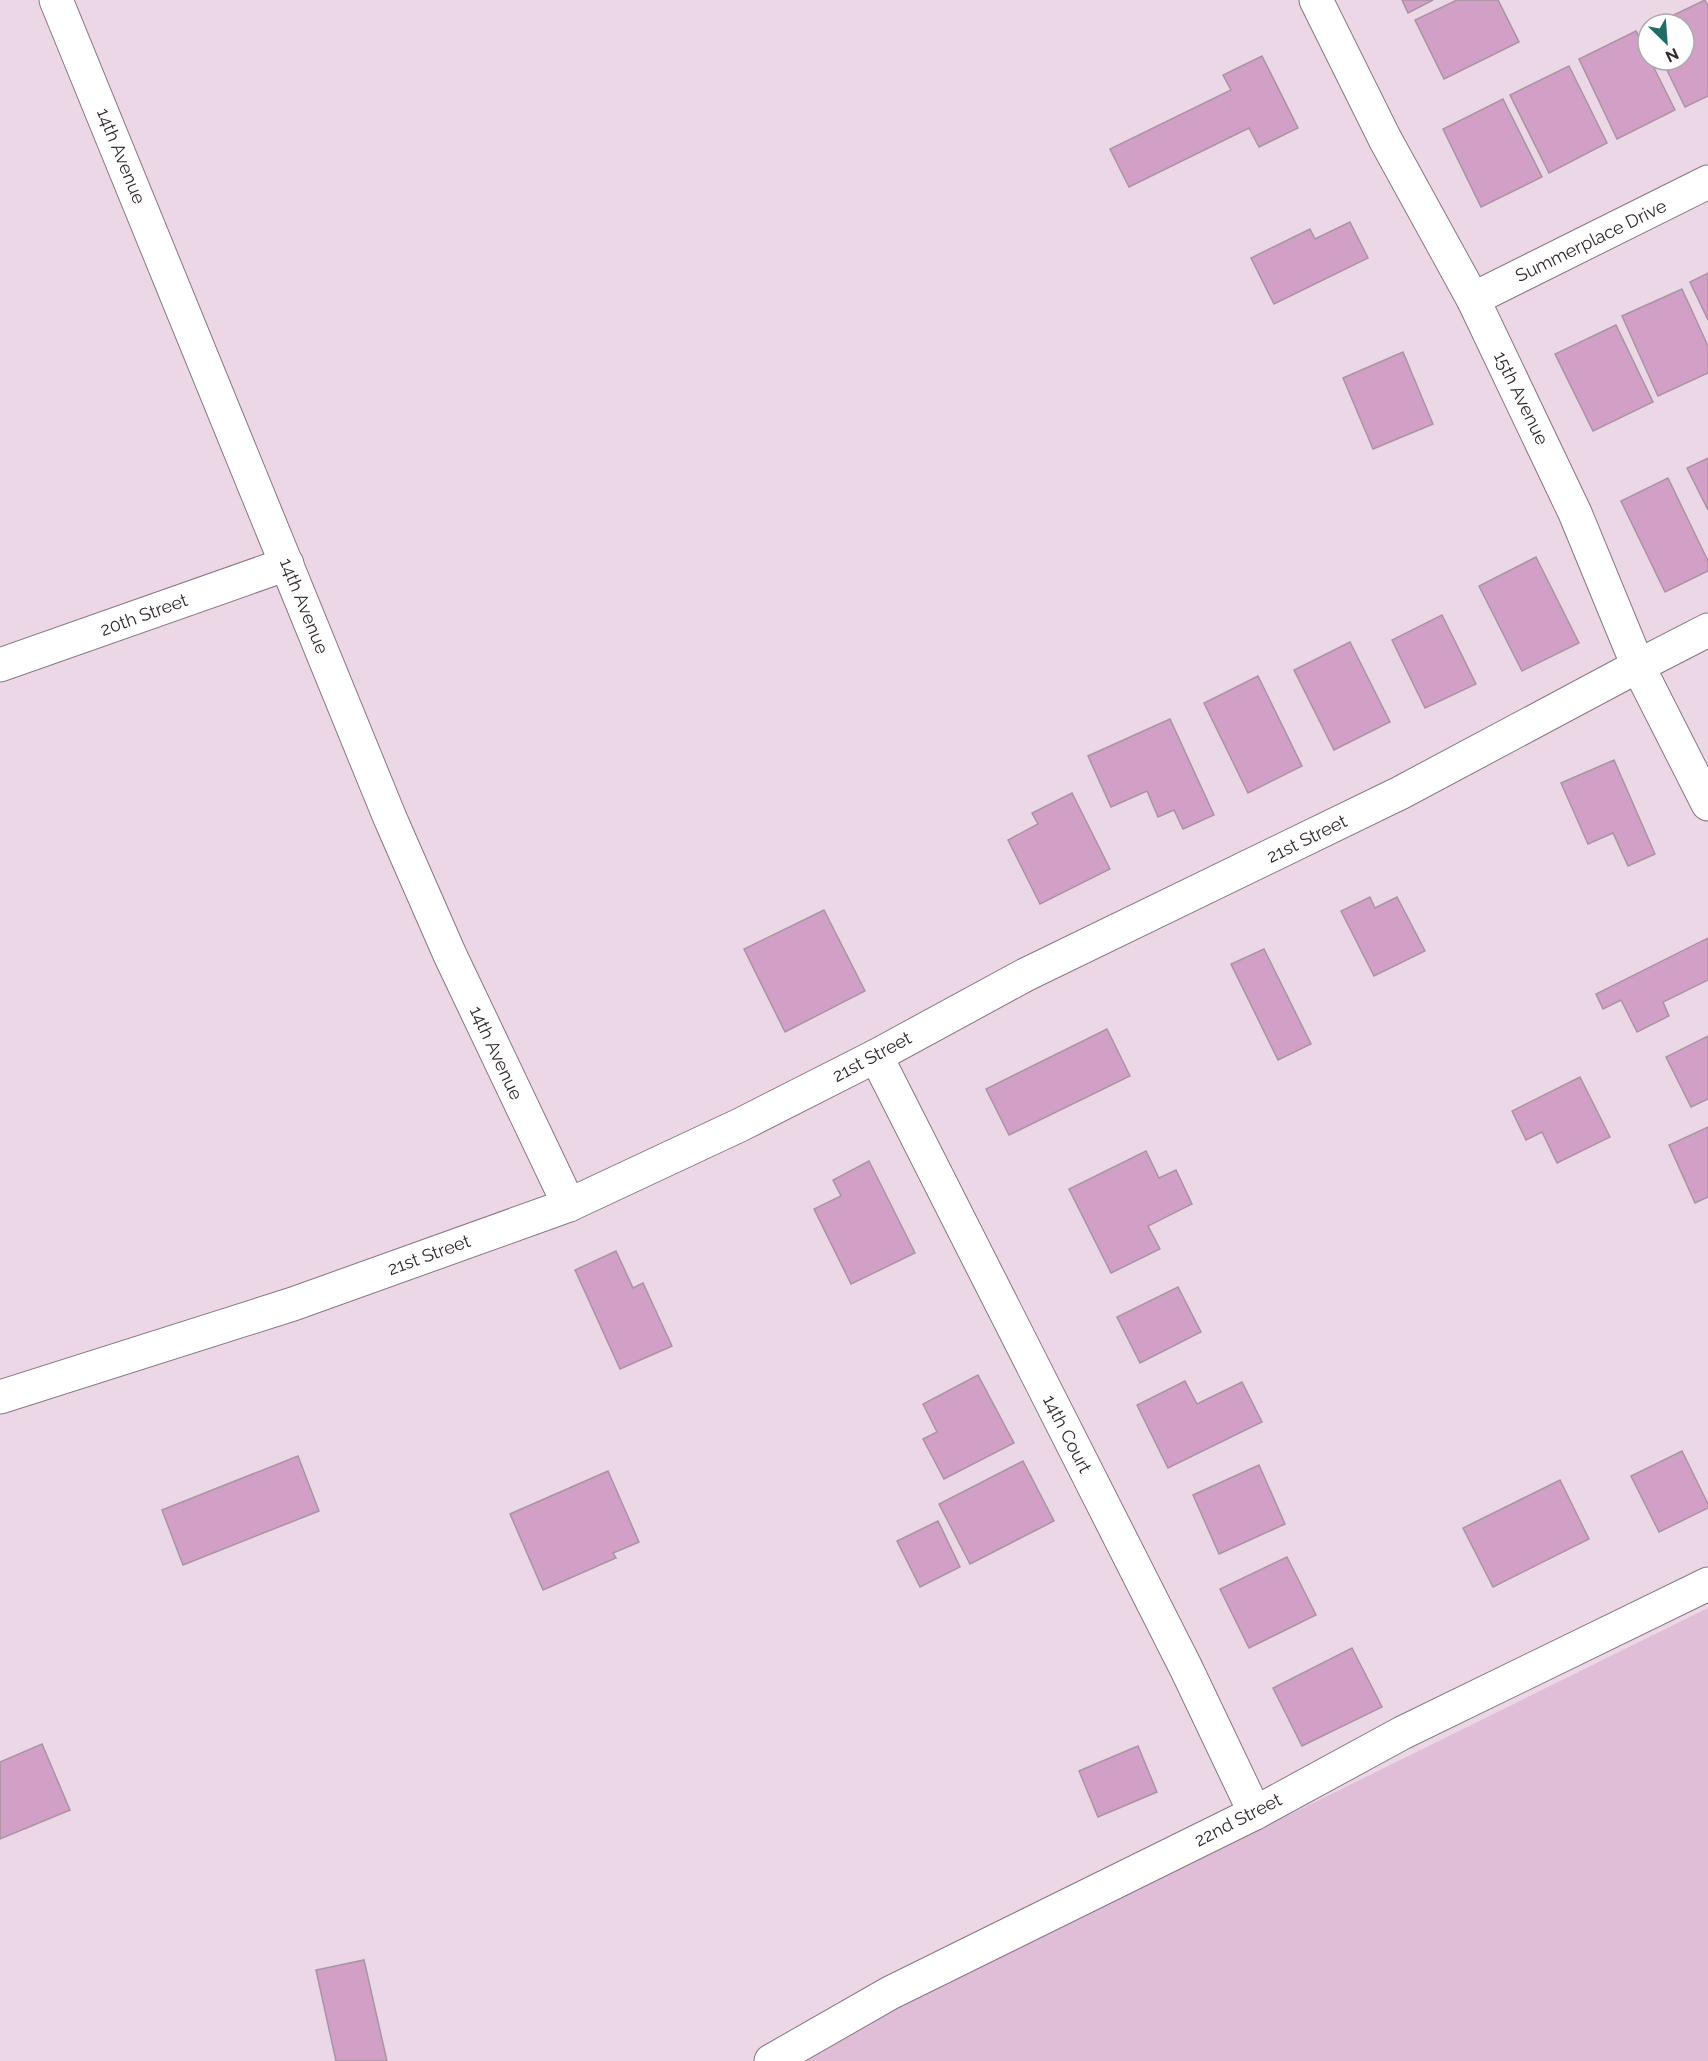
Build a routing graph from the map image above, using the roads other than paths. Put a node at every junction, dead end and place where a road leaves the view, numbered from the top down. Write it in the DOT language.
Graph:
graph roads {
  1 [pos="57,0"];
  2 [pos="1316,0"];
  3 [pos="1708,182"];
  4 [pos="1473,299"];
  5 [pos="287,564"];
  6 [pos="1708,630"];
  7 [pos="0,665"];
  8 [pos="1638,666"];
  9 [pos="1708,804"];
  10 [pos="876,1056"];
  11 [pos="568,1205"];
  12 [pos="0,1397"];
  13 [pos="1708,1584"];
  14 [pos="1255,1813"];
  15 [pos="771,2061"];
  1 -- 5 [label="street, 14th Avenue"];
  2 -- 4 [label="street, 15th Avenue"];
  3 -- 4 [label="street, Summerplace Drive"];
  4 -- 8 [label="street, 15th Avenue"];
  5 -- 7 [label="street, 20th Street"];
  5 -- 11 [label="street, 14th Avenue"];
  6 -- 8 [label="street, 21st Street"];
  8 -- 9 [label="street, 15th Avenue"];
  8 -- 10 [label="street, 21st Street"];
  10 -- 11 [label="street, 21st Street"];
  10 -- 14 [label="street, 14th Court"];
  11 -- 12 [label="street, 21st Street"];
  13 -- 14 [label="street, 22nd Street"];
  14 -- 15 [label="street, 22nd Street"];
}
